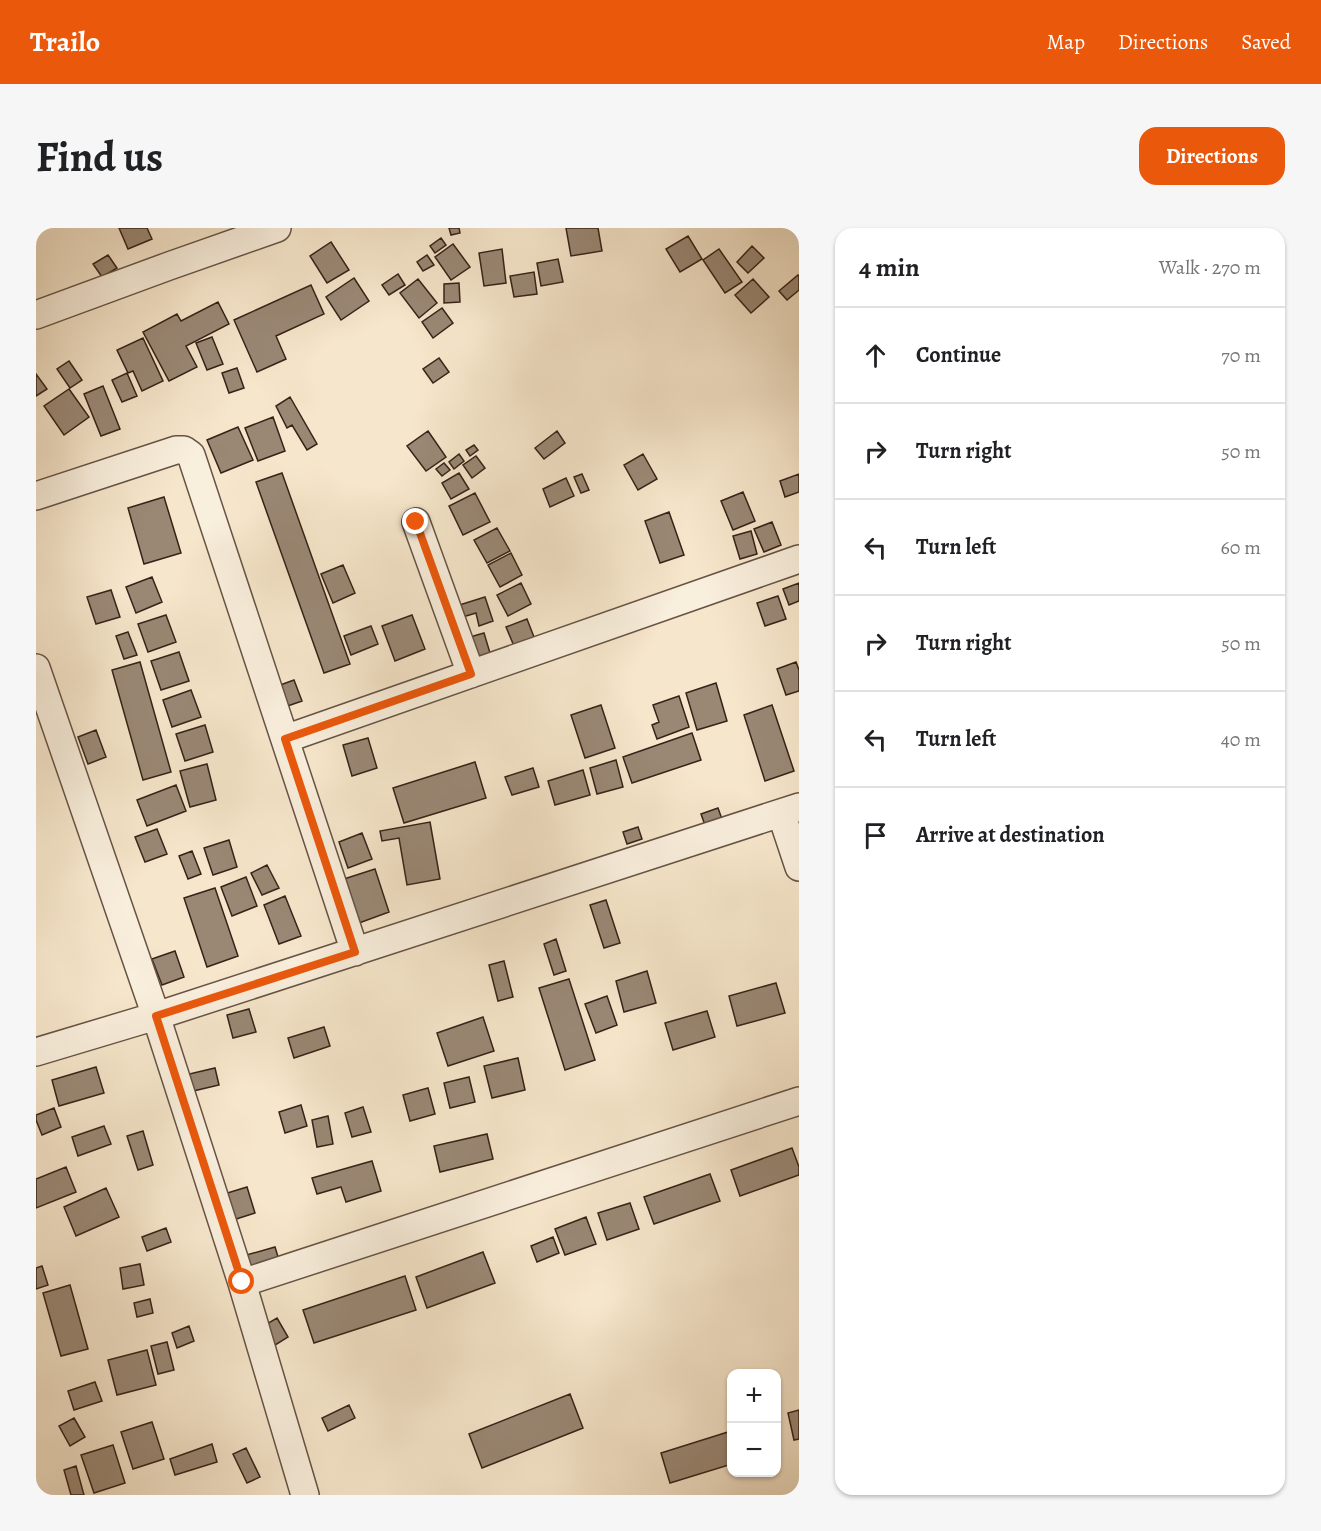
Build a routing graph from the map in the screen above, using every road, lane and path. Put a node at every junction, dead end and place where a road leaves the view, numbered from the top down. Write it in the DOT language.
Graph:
graph roads {
  1 [pos="277,228"];
  2 [pos="36,315"];
  3 [pos="36,496"];
  4 [pos="416,522"];
  5 [pos="799,559"];
  6 [pos="36,668"];
  7 [pos="471,674"];
  8 [pos="285,739"];
  9 [pos="790,810"];
  10 [pos="799,867"];
  11 [pos="355,952"];
  12 [pos="156,1016"];
  13 [pos="36,1052"];
  14 [pos="799,1101"];
  15 [pos="242,1282"];
  16 [pos="305,1495"];
  1 -- 2 [label="street"];
  3 -- 8 [label="street"];
  4 -- 7 [label="street"];
  5 -- 7 [label="street"];
  6 -- 12 [label="street"];
  7 -- 8 [label="street"];
  8 -- 11 [label="street"];
  9 -- 10 [label="street"];
  9 -- 11 [label="street"];
  11 -- 12 [label="street"];
  12 -- 13 [label="street"];
  12 -- 15 [label="street"];
  14 -- 15 [label="street"];
  15 -- 16 [label="street"];
}
